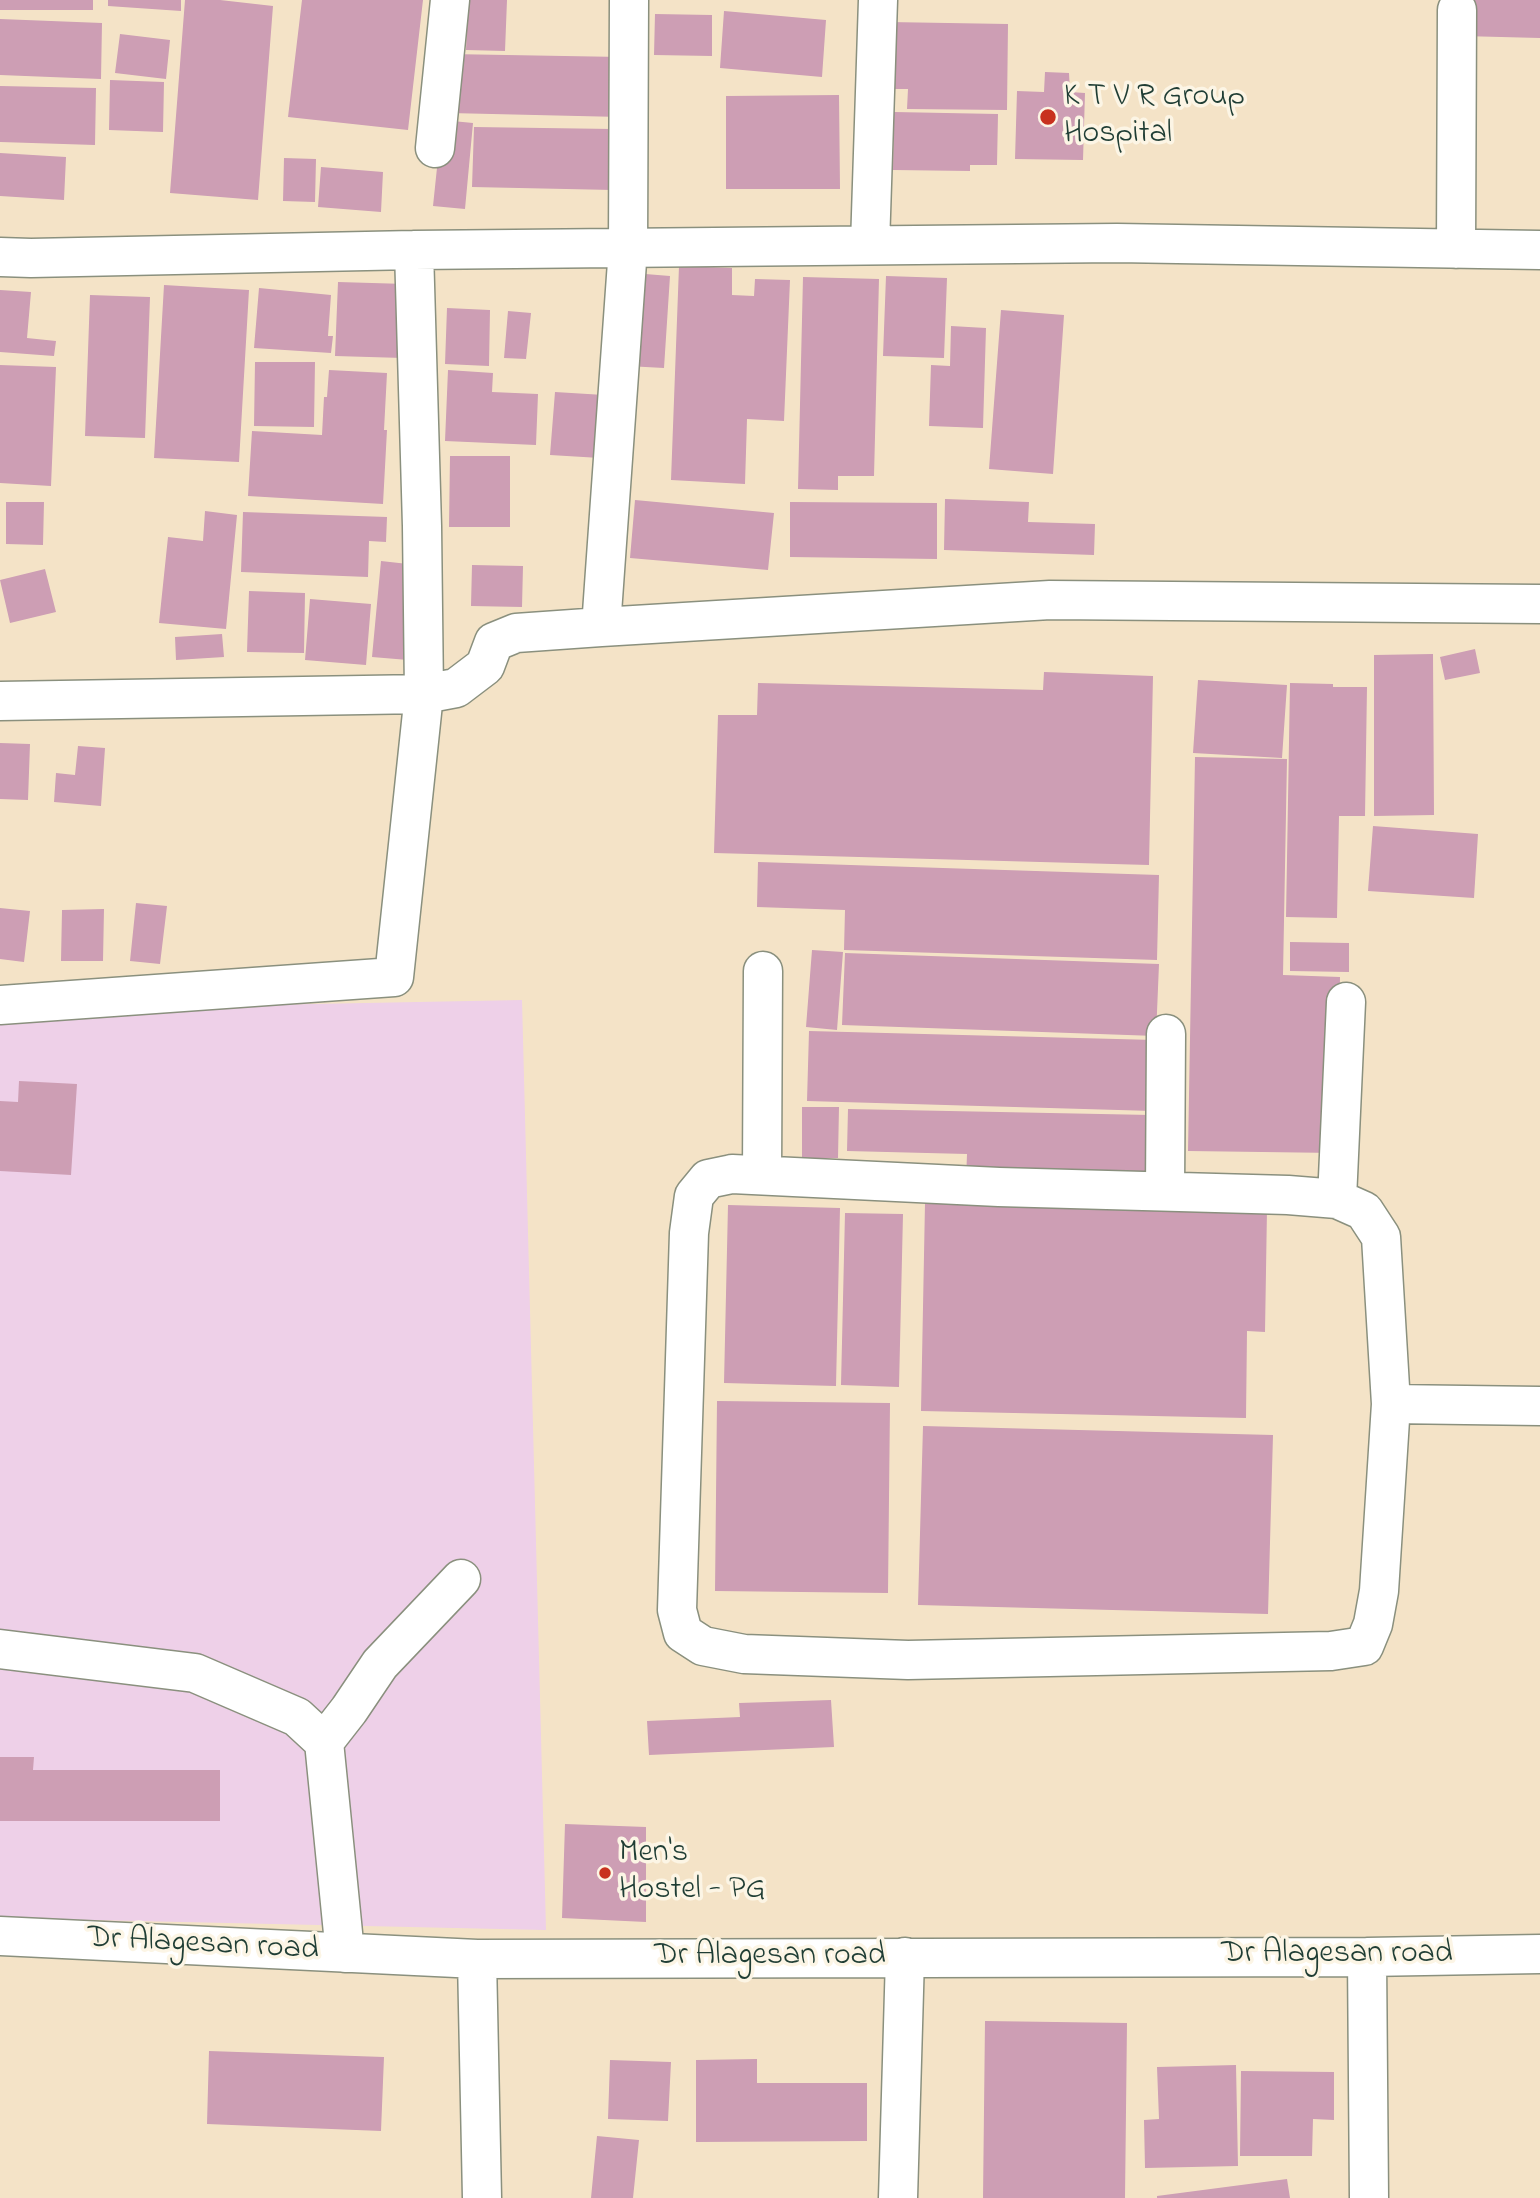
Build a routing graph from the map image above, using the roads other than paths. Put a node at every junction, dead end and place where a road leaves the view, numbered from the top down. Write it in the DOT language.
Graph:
graph roads {
  1 [pos="450,0"];
  2 [pos="629,0"];
  3 [pos="878,0"];
  4 [pos="1457,10"];
  5 [pos="435,148"];
  6 [pos="870,245"];
  7 [pos="628,248"];
  8 [pos="1456,248"];
  9 [pos="414,250"];
  10 [pos="1540,250"];
  11 [pos="0,257"];
  12 [pos="1540,604"];
  13 [pos="601,626"];
  14 [pos="424,694"];
  15 [pos="0,701"];
  16 [pos="763,971"];
  17 [pos="1346,1002"];
  18 [pos="0,1005"];
  19 [pos="1166,1034"];
  20 [pos="762,1175"];
  21 [pos="1165,1191"];
  22 [pos="1337,1199"];
  23 [pos="1391,1404"];
  24 [pos="1540,1406"];
  25 [pos="461,1579"];
  26 [pos="0,1649"];
  27 [pos="324,1742"];
  28 [pos="0,1936"];
  29 [pos="345,1953"];
  30 [pos="1540,1954"];
  31 [pos="1367,1956"];
  32 [pos="905,1957"];
  33 [pos="477,1959"];
  34 [pos="482,2198"];
  35 [pos="898,2198"];
  36 [pos="1369,2198"];
  1 -- 5 [label="street"];
  2 -- 7 [label="street"];
  3 -- 6 [label="street"];
  4 -- 8 [label="street"];
  6 -- 7 [label="street"];
  6 -- 8 [label="street"];
  7 -- 9 [label="street"];
  7 -- 13 [label="street"];
  8 -- 10 [label="street"];
  9 -- 11 [label="street"];
  9 -- 14 [label="street"];
  12 -- 13 [label="street"];
  13 -- 14 [label="street"];
  14 -- 15 [label="street"];
  14 -- 18 [label="street"];
  16 -- 20 [label="street"];
  17 -- 22 [label="street"];
  19 -- 21 [label="street"];
  20 -- 21 [label="street"];
  20 -- 23 [label="street"];
  21 -- 22 [label="street"];
  22 -- 23 [label="street"];
  23 -- 24 [label="street"];
  25 -- 27 [label="street"];
  26 -- 27 [label="street"];
  27 -- 29 [label="street"];
  28 -- 29 [label="street, Dr Alagesan road"];
  29 -- 33 [label="street, Dr Alagesan road"];
  30 -- 31 [label="street, Dr Alagesan road"];
  31 -- 32 [label="street, Dr Alagesan road"];
  31 -- 36 [label="street"];
  32 -- 33 [label="street, Dr Alagesan road"];
  32 -- 35 [label="street"];
  33 -- 34 [label="street"];
}
